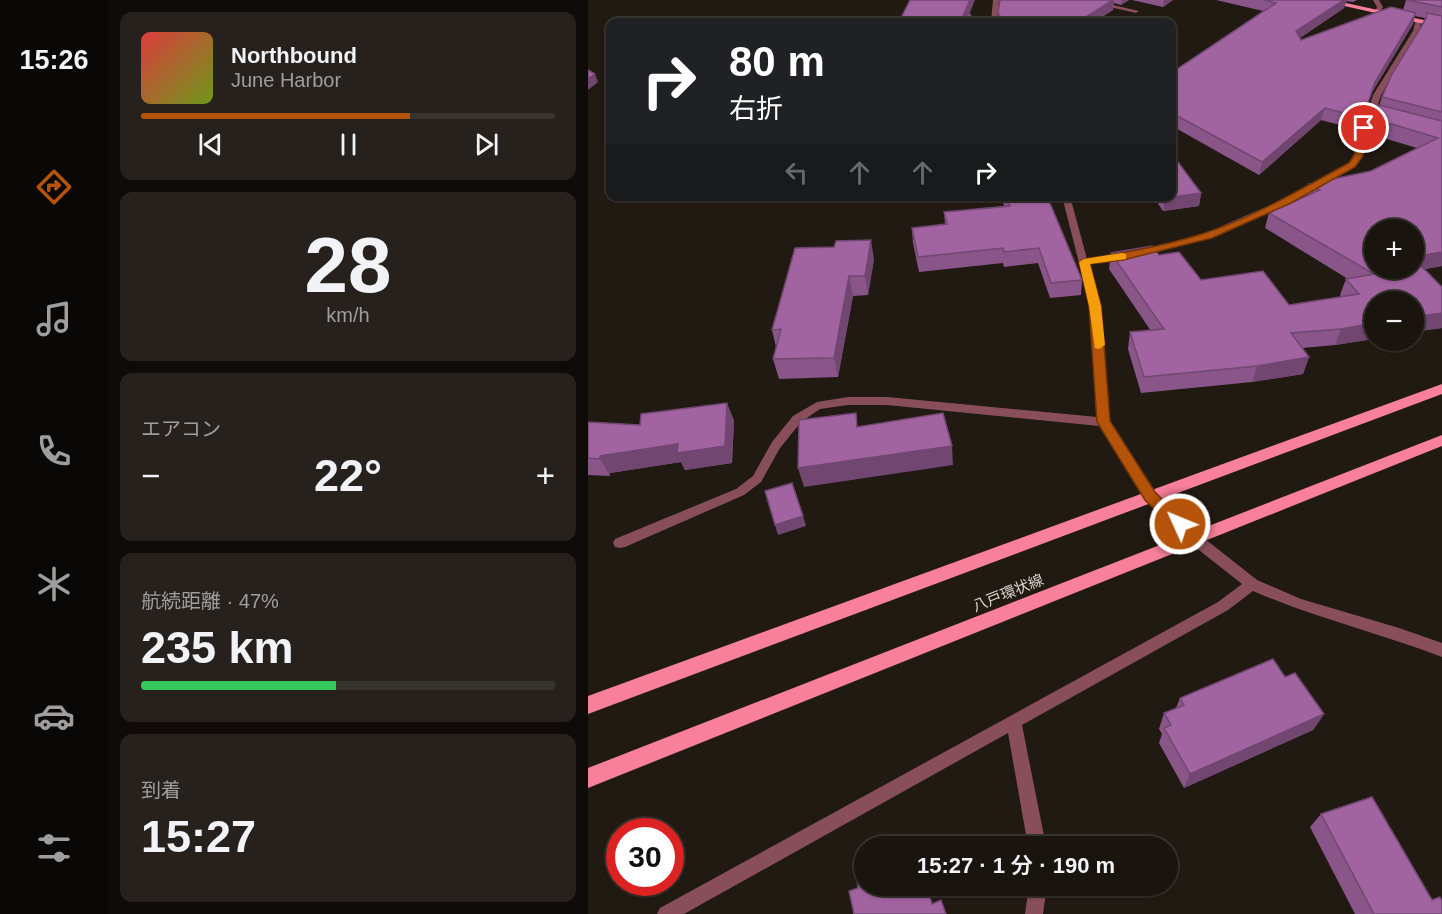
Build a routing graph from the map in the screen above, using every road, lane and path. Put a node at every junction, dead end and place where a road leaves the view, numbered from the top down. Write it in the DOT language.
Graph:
graph roads {
  1 [pos="996,0"];
  2 [pos="1082,0"];
  3 [pos="1322,0"];
  4 [pos="1376,0"];
  5 [pos="1136,11"];
  6 [pos="1378,12"];
  7 [pos="994,18"];
  8 [pos="1418,21"];
  9 [pos="1442,26"];
  10 [pos="1369,114"];
  11 [pos="1380,117"];
  12 [pos="1067,201"];
  13 [pos="1084,262"];
  14 [pos="1442,388"];
  15 [pos="1103,422"];
  16 [pos="1442,440"];
  17 [pos="1150,496"];
  18 [pos="1195,538"];
  19 [pos="620,543"];
  20 [pos="1252,584"];
  21 [pos="1442,650"];
  22 [pos="588,705"];
  23 [pos="1014,722"];
  24 [pos="588,778"];
  25 [pos="1035,836"];
  26 [pos="1036,896"];
  27 [pos="666,914"];
  28 [pos="1034,914"];
  1 -- 7 [label="street"];
  2 -- 5 [label="street"];
  3 -- 6 [label="main road"];
  4 -- 6 [label="street"];
  6 -- 8 [label="main road"];
  8 -- 9 [label="main road"];
  8 -- 10 [label="street"];
  10 -- 11 [label="street"];
  10 -- 13 [label="street"];
  12 -- 13 [label="street"];
  13 -- 15 [label="street"];
  14 -- 17 [label="main road"];
  15 -- 17 [label="street"];
  15 -- 19 [label="street"];
  16 -- 18 [label="main road, 八戸環状線"];
  17 -- 18 [label="street"];
  17 -- 22 [label="main road"];
  18 -- 20 [label="street"];
  18 -- 24 [label="main road, 八戸環状線"];
  20 -- 21 [label="street"];
  20 -- 23 [label="street"];
  23 -- 25 [label="street"];
  23 -- 27 [label="street"];
  26 -- 28 [label="street"];
}
